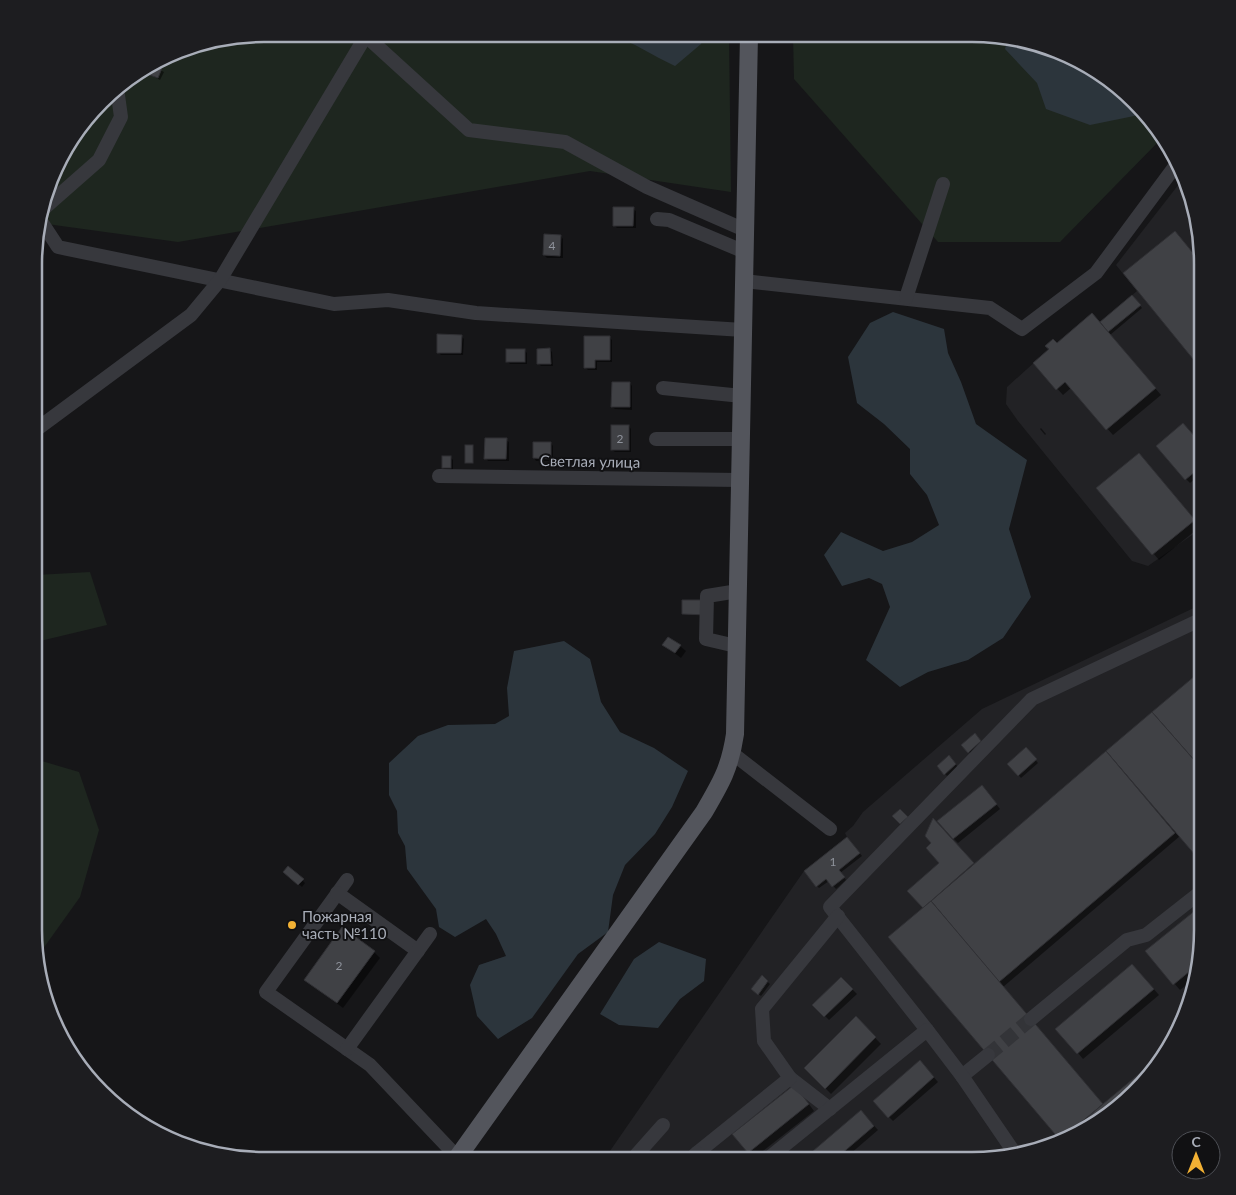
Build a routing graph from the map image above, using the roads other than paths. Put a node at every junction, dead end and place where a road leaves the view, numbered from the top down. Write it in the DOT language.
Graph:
graph roads {
  1 [pos="363,42"];
  2 [pos="375,42"];
  3 [pos="749,42"];
  4 [pos="119,97"];
  5 [pos="1173,170"];
  6 [pos="943,184"];
  7 [pos="51,203"];
  8 [pos="657,219"];
  9 [pos="46,228"];
  10 [pos="745,230"];
  11 [pos="745,252"];
  12 [pos="220,280"];
  13 [pos="744,281"];
  14 [pos="906,298"];
  15 [pos="743,330"];
  16 [pos="663,388"];
  17 [pos="742,396"];
  18 [pos="42,425"];
  19 [pos="656,439"];
  20 [pos="741,439"];
  21 [pos="440,476"];
  22 [pos="740,480"];
  23 [pos="738,591"];
  24 [pos="1194,622"];
  25 [pos="736,646"];
  26 [pos="732,753"];
  27 [pos="830,829"];
  28 [pos="347,880"];
  29 [pos="338,893"];
  30 [pos="1194,897"];
  31 [pos="838,916"];
  32 [pos="430,934"];
  33 [pos="418,950"];
  34 [pos="1031,1019"];
  35 [pos="927,1030"];
  36 [pos="347,1049"];
  37 [pos="988,1055"];
  38 [pos="962,1076"];
  39 [pos="790,1078"];
  40 [pos="830,1109"];
  41 [pos="663,1125"];
  42 [pos="1012,1149"];
  43 [pos="451,1152"];
  44 [pos="464,1152"];
  45 [pos="639,1152"];
  46 [pos="698,1152"];
  47 [pos="776,1152"];
  1 -- 12 [label="lane"];
  2 -- 10 [label="lane"];
  3 -- 10 [label="main road"];
  4 -- 7 [label="lane"];
  5 -- 14 [label="lane"];
  6 -- 14 [label="lane"];
  8 -- 11 [label="lane"];
  9 -- 12 [label="lane"];
  10 -- 11 [label="main road"];
  11 -- 13 [label="main road"];
  12 -- 15 [label="lane"];
  12 -- 18 [label="lane"];
  13 -- 14 [label="lane"];
  13 -- 15 [label="main road"];
  15 -- 17 [label="main road"];
  16 -- 17 [label="lane"];
  17 -- 20 [label="main road"];
  19 -- 20 [label="lane"];
  20 -- 22 [label="main road"];
  21 -- 22 [label="lane, Светлая улица"];
  22 -- 23 [label="main road"];
  23 -- 25 [label="main road"];
  23 -- 25 [label="lane"];
  24 -- 31 [label="lane"];
  25 -- 26 [label="main road"];
  26 -- 27 [label="lane"];
  26 -- 44 [label="main road"];
  28 -- 29 [label="lane"];
  29 -- 33 [label="lane"];
  29 -- 36 [label="lane"];
  30 -- 34 [label="lane"];
  31 -- 35 [label="lane"];
  31 -- 39 [label="lane"];
  32 -- 33 [label="lane"];
  33 -- 36 [label="lane"];
  35 -- 38 [label="lane"];
  35 -- 40 [label="lane"];
  36 -- 43 [label="lane"];
  37 -- 38 [label="lane"];
  38 -- 42 [label="lane"];
  39 -- 40 [label="lane"];
  39 -- 46 [label="lane"];
  40 -- 47 [label="lane"];
  41 -- 45 [label="lane"];
}
